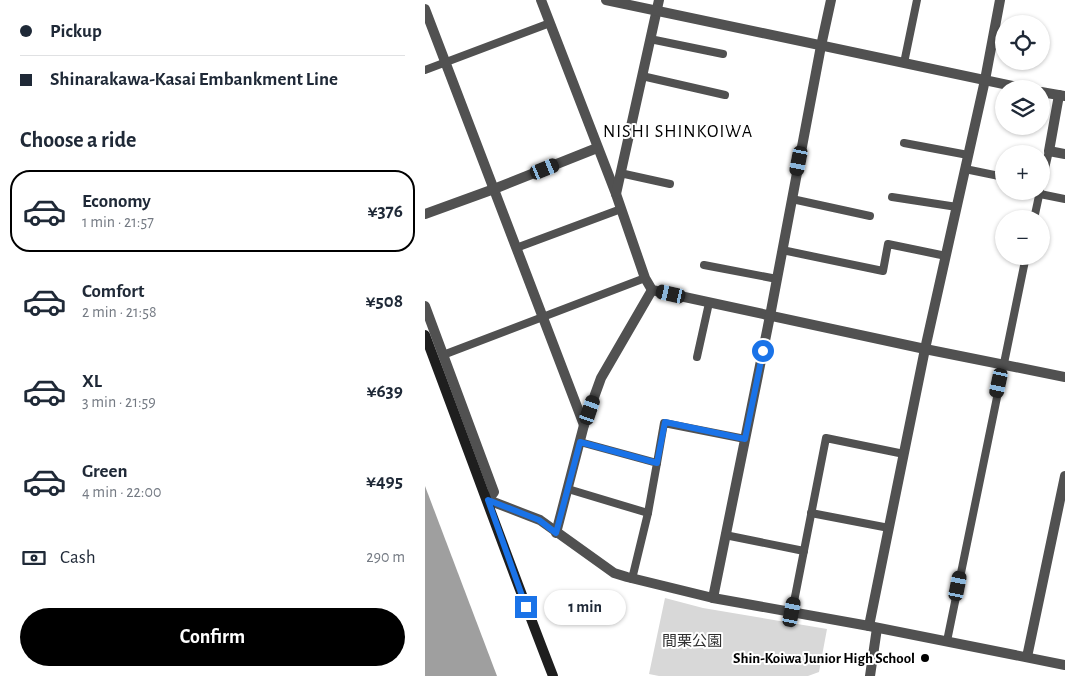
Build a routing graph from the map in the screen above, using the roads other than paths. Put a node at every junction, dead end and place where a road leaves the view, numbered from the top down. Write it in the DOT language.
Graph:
graph roads {
  1 [pos="541,0"];
  2 [pos="606,0"];
  3 [pos="659,0"];
  4 [pos="831,0"];
  5 [pos="917,0"];
  6 [pos="1000,0"];
  7 [pos="425,10"];
  8 [pos="657,11"];
  9 [pos="550,23"];
  10 [pos="650,39"];
  11 [pos="821,46"];
  12 [pos="723,54"];
  13 [pos="445,63"];
  14 [pos="904,63"];
  15 [pos="425,70"];
  16 [pos="642,76"];
  17 [pos="985,80"];
  18 [pos="995,82"];
  19 [pos="725,95"];
  20 [pos="1062,96"];
  21 [pos="904,143"];
  22 [pos="1050,147"];
  23 [pos="597,148"];
  24 [pos="1050,151"];
  25 [pos="1065,154"];
  26 [pos="969,155"];
  27 [pos="965,169"];
  28 [pos="621,173"];
  29 [pos="995,175"];
  30 [pos="670,184"];
  31 [pos="494,189"];
  32 [pos="1050,192"];
  33 [pos="616,194"];
  34 [pos="892,197"];
  35 [pos="792,199"];
  36 [pos="1065,199"];
  37 [pos="957,207"];
  38 [pos="621,209"];
  39 [pos="425,214"];
  40 [pos="870,216"];
  41 [pos="516,248"];
  42 [pos="782,250"];
  43 [pos="946,256"];
  44 [pos="704,265"];
  45 [pos="1023,265"];
  46 [pos="645,278"];
  47 [pos="777,279"];
  48 [pos="652,290"];
  49 [pos="709,303"];
  50 [pos="425,306"];
  51 [pos="770,316"];
  52 [pos="542,317"];
  53 [pos="425,335"];
  54 [pos="925,349"];
  55 [pos="443,355"];
  56 [pos="697,357"];
  57 [pos="1003,364"];
  58 [pos="1065,377"];
  59 [pos="584,426"];
  60 [pos="745,439"];
  61 [pos="580,442"];
  62 [pos="904,454"];
  63 [pos="657,463"];
  64 [pos="1065,476"];
  65 [pos="568,489"];
  66 [pos="488,500"];
  67 [pos="648,513"];
  68 [pos="811,513"];
  69 [pos="889,528"];
  70 [pos="556,533"];
  71 [pos="725,536"];
  72 [pos="804,551"];
  73 [pos="632,579"];
  74 [pos="713,598"];
  75 [pos="792,612"];
  76 [pos="873,627"];
  77 [pos="947,641"];
  78 [pos="1027,657"];
  79 [pos="1065,665"];
  80 [pos="553,676"];
  81 [pos="870,676"];
  1 -- 9 [label="street"];
  2 -- 8 [label="street"];
  3 -- 8 [label="street"];
  4 -- 11 [label="street"];
  5 -- 14 [label="lane"];
  6 -- 17 [label="street"];
  7 -- 13 [label="street"];
  8 -- 10 [label="street"];
  8 -- 11 [label="street"];
  9 -- 13 [label="lane"];
  9 -- 23 [label="street"];
  10 -- 12 [label="lane"];
  10 -- 16 [label="street"];
  11 -- 14 [label="street"];
  11 -- 35 [label="street"];
  13 -- 15 [label="lane"];
  13 -- 31 [label="street"];
  14 -- 17 [label="street"];
  16 -- 19 [label="lane"];
  16 -- 28 [label="street"];
  17 -- 18 [label="street"];
  17 -- 26 [label="street"];
  20 -- 22 [label="street"];
  21 -- 26 [label="lane"];
  23 -- 31 [label="street"];
  23 -- 33 [label="street"];
  24 -- 25 [label="street"];
  26 -- 27 [label="street"];
  27 -- 29 [label="lane"];
  27 -- 37 [label="street"];
  28 -- 30 [label="lane"];
  28 -- 33 [label="street"];
  31 -- 39 [label="street"];
  31 -- 41 [label="street"];
  32 -- 36 [label="lane"];
  33 -- 38 [label="street"];
  34 -- 37 [label="lane"];
  35 -- 40 [label="lane"];
  35 -- 42 [label="street"];
  37 -- 43 [label="street"];
  38 -- 41 [label="lane"];
  38 -- 46 [label="street"];
  41 -- 52 [label="street"];
  42 -- 43 [label="lane"];
  42 -- 47 [label="street"];
  43 -- 54 [label="street"];
  44 -- 47 [label="lane"];
  45 -- 57 [label="lane"];
  46 -- 48 [label="street"];
  46 -- 52 [label="lane"];
  47 -- 51 [label="street"];
  48 -- 49 [label="street"];
  48 -- 59 [label="street"];
  49 -- 51 [label="street"];
  49 -- 56 [label="lane"];
  50 -- 55 [label="street"];
  51 -- 54 [label="street"];
  51 -- 60 [label="street"];
  52 -- 55 [label="lane"];
  52 -- 59 [label="street"];
  53 -- 66 [label="main road"];
  54 -- 57 [label="street"];
  54 -- 62 [label="street"];
  55 -- 66 [label="street"];
  57 -- 58 [label="street"];
  57 -- 77 [label="lane"];
  59 -- 61 [label="street"];
  60 -- 63 [label="lane"];
  60 -- 71 [label="street"];
  61 -- 63 [label="lane"];
  61 -- 65 [label="street"];
  62 -- 68 [label="lane"];
  62 -- 69 [label="street"];
  63 -- 67 [label="lane"];
  64 -- 78 [label="street"];
  65 -- 67 [label="lane"];
  65 -- 70 [label="street"];
  66 -- 70 [label="street"];
  66 -- 80 [label="main road"];
  67 -- 73 [label="lane"];
  68 -- 69 [label="lane"];
  68 -- 72 [label="lane"];
  69 -- 76 [label="street"];
  70 -- 73 [label="street"];
  71 -- 72 [label="lane"];
  71 -- 74 [label="street"];
  72 -- 75 [label="lane"];
  73 -- 74 [label="street"];
  74 -- 75 [label="street"];
  75 -- 76 [label="street"];
  76 -- 77 [label="street"];
  76 -- 81 [label="street"];
  77 -- 78 [label="street"];
  78 -- 79 [label="street"];
}
